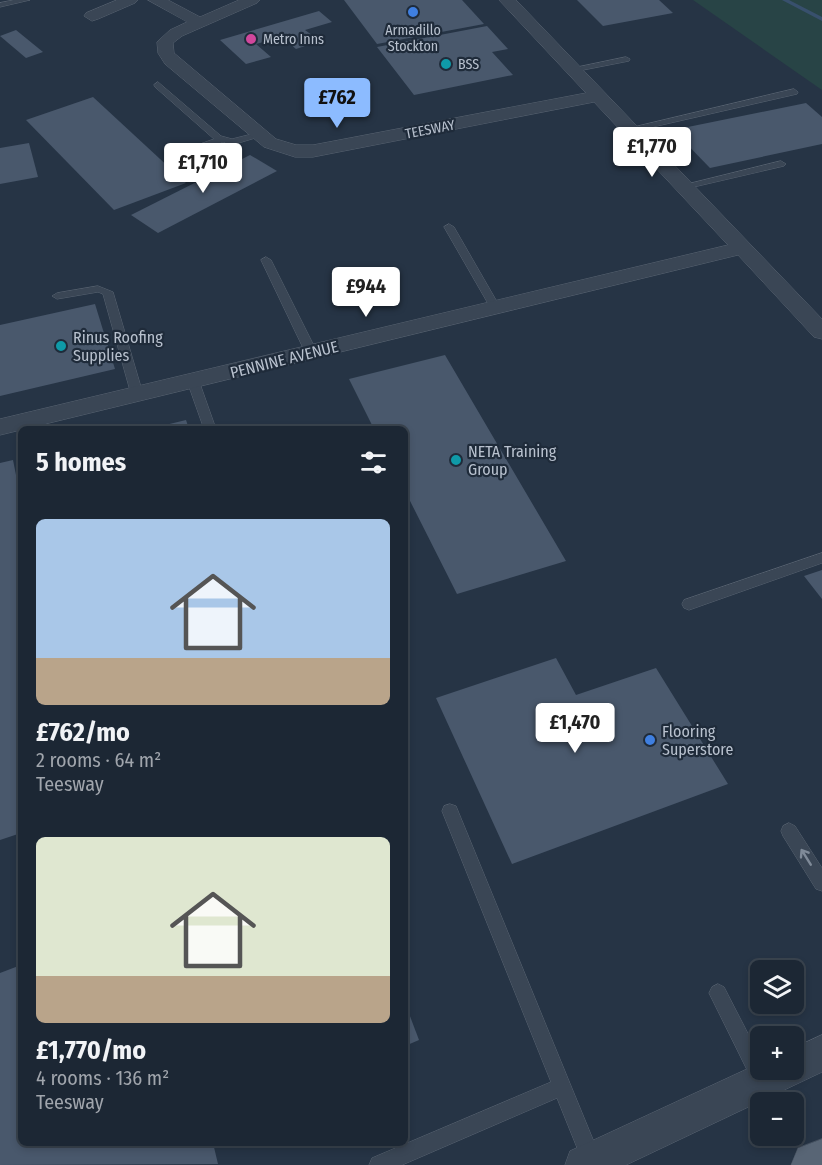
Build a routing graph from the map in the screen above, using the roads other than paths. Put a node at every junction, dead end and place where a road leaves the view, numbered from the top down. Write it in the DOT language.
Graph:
graph roads {
  1 [pos="26,0"];
  2 [pos="130,0"];
  3 [pos="156,0"];
  4 [pos="252,0"];
  5 [pos="507,0"];
  6 [pos="0,5"];
  7 [pos="92,16"];
  8 [pos="200,23"];
  9 [pos="626,59"];
  10 [pos="573,69"];
  11 [pos="158,85"];
  12 [pos="794,92"];
  13 [pos="600,96"];
  14 [pos="631,129"];
  15 [pos="260,135"];
  16 [pos="222,139"];
  17 [pos="178,155"];
  18 [pos="782,164"];
  19 [pos="685,186"];
  20 [pos="448,227"];
  21 [pos="742,248"];
  22 [pos="266,260"];
  23 [pos="57,296"];
  24 [pos="495,307"];
  25 [pos="822,332"];
  26 [pos="311,352"];
  27 [pos="193,381"];
  28 [pos="137,394"];
  29 [pos="209,426"];
  30 [pos="0,427"];
  31 [pos="822,558"];
  32 [pos="689,604"];
  33 [pos="450,811"];
  34 [pos="789,831"];
  35 [pos="822,884"];
  36 [pos="718,993"];
  37 [pos="750,1033"];
  38 [pos="822,1053"];
  39 [pos="804,1061"];
  40 [pos="764,1080"];
  41 [pos="564,1086"];
  42 [pos="822,1162"];
  43 [pos="588,1163"];
  44 [pos="379,1165"];
  45 [pos="815,1165"];
  1 -- 6 [label="lane"];
  2 -- 7 [label="street"];
  3 -- 8 [label="street"];
  4 -- 8 [label="street, TEESWAY"];
  5 -- 10 [label="street"];
  8 -- 15 [label="street, TEESWAY"];
  9 -- 10 [label="lane"];
  10 -- 13 [label="street"];
  11 -- 16 [label="lane"];
  12 -- 14 [label="lane"];
  13 -- 14 [label="street"];
  13 -- 15 [label="street, TEESWAY"];
  14 -- 19 [label="street"];
  15 -- 16 [label="lane"];
  16 -- 17 [label="lane"];
  18 -- 19 [label="lane"];
  19 -- 21 [label="street"];
  20 -- 24 [label="lane"];
  21 -- 24 [label="street, PENNINE AVENUE"];
  21 -- 25 [label="street"];
  22 -- 26 [label="lane"];
  23 -- 28 [label="lane"];
  24 -- 26 [label="street, PENNINE AVENUE"];
  26 -- 27 [label="street, PENNINE AVENUE"];
  27 -- 28 [label="street, PENNINE AVENUE"];
  27 -- 29 [label="lane"];
  28 -- 30 [label="street, PENNINE AVENUE"];
  31 -- 32 [label="lane"];
  33 -- 41 [label="lane"];
  35 -- 34 [label="lane, one-way"];
  36 -- 37 [label="lane"];
  38 -- 39 [label="street"];
  40 -- 43 [label="street"];
  41 -- 43 [label="lane"];
  41 -- 44 [label="lane"];
  42 -- 45 [label="main road"];
}
